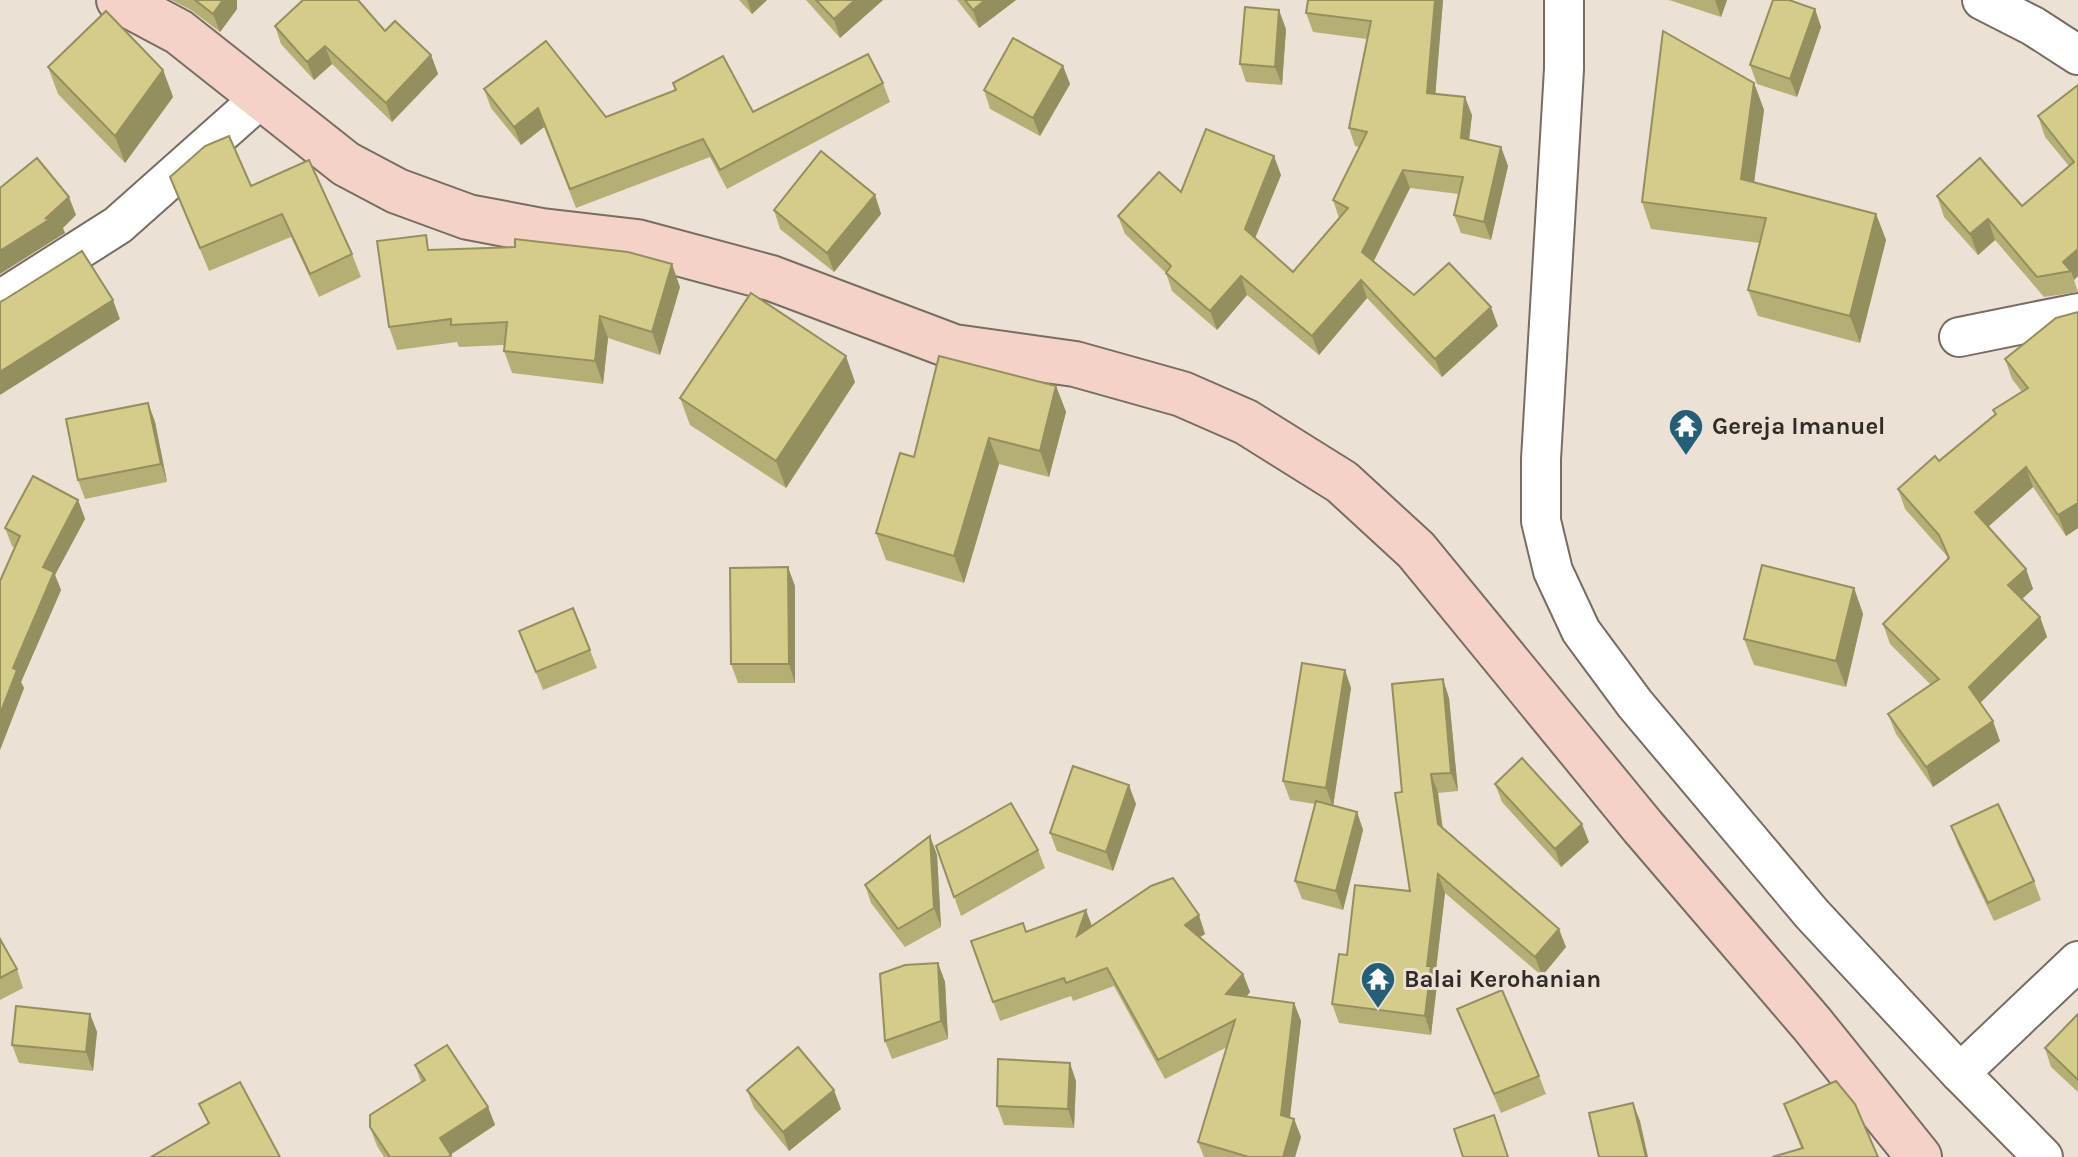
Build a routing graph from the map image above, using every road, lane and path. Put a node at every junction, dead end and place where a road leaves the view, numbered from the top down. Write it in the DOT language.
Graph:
graph roads {
  1 [pos="119,0"];
  2 [pos="1564,0"];
  3 [pos="1982,0"];
  4 [pos="2042,13"];
  5 [pos="2078,55"];
  6 [pos="262,97"];
  7 [pos="0,300"];
  8 [pos="2078,313"];
  9 [pos="1959,337"];
  10 [pos="2078,961"];
  11 [pos="1960,1073"];
  12 [pos="1919,1157"];
  13 [pos="2043,1157"];
  1 -- 6 [label="street"];
  2 -- 11 [label="street"];
  3 -- 4 [label="street"];
  4 -- 5 [label="street"];
  6 -- 7 [label="street"];
  6 -- 12 [label="street"];
  8 -- 9 [label="street"];
  10 -- 11 [label="street"];
  11 -- 13 [label="street"];
}
